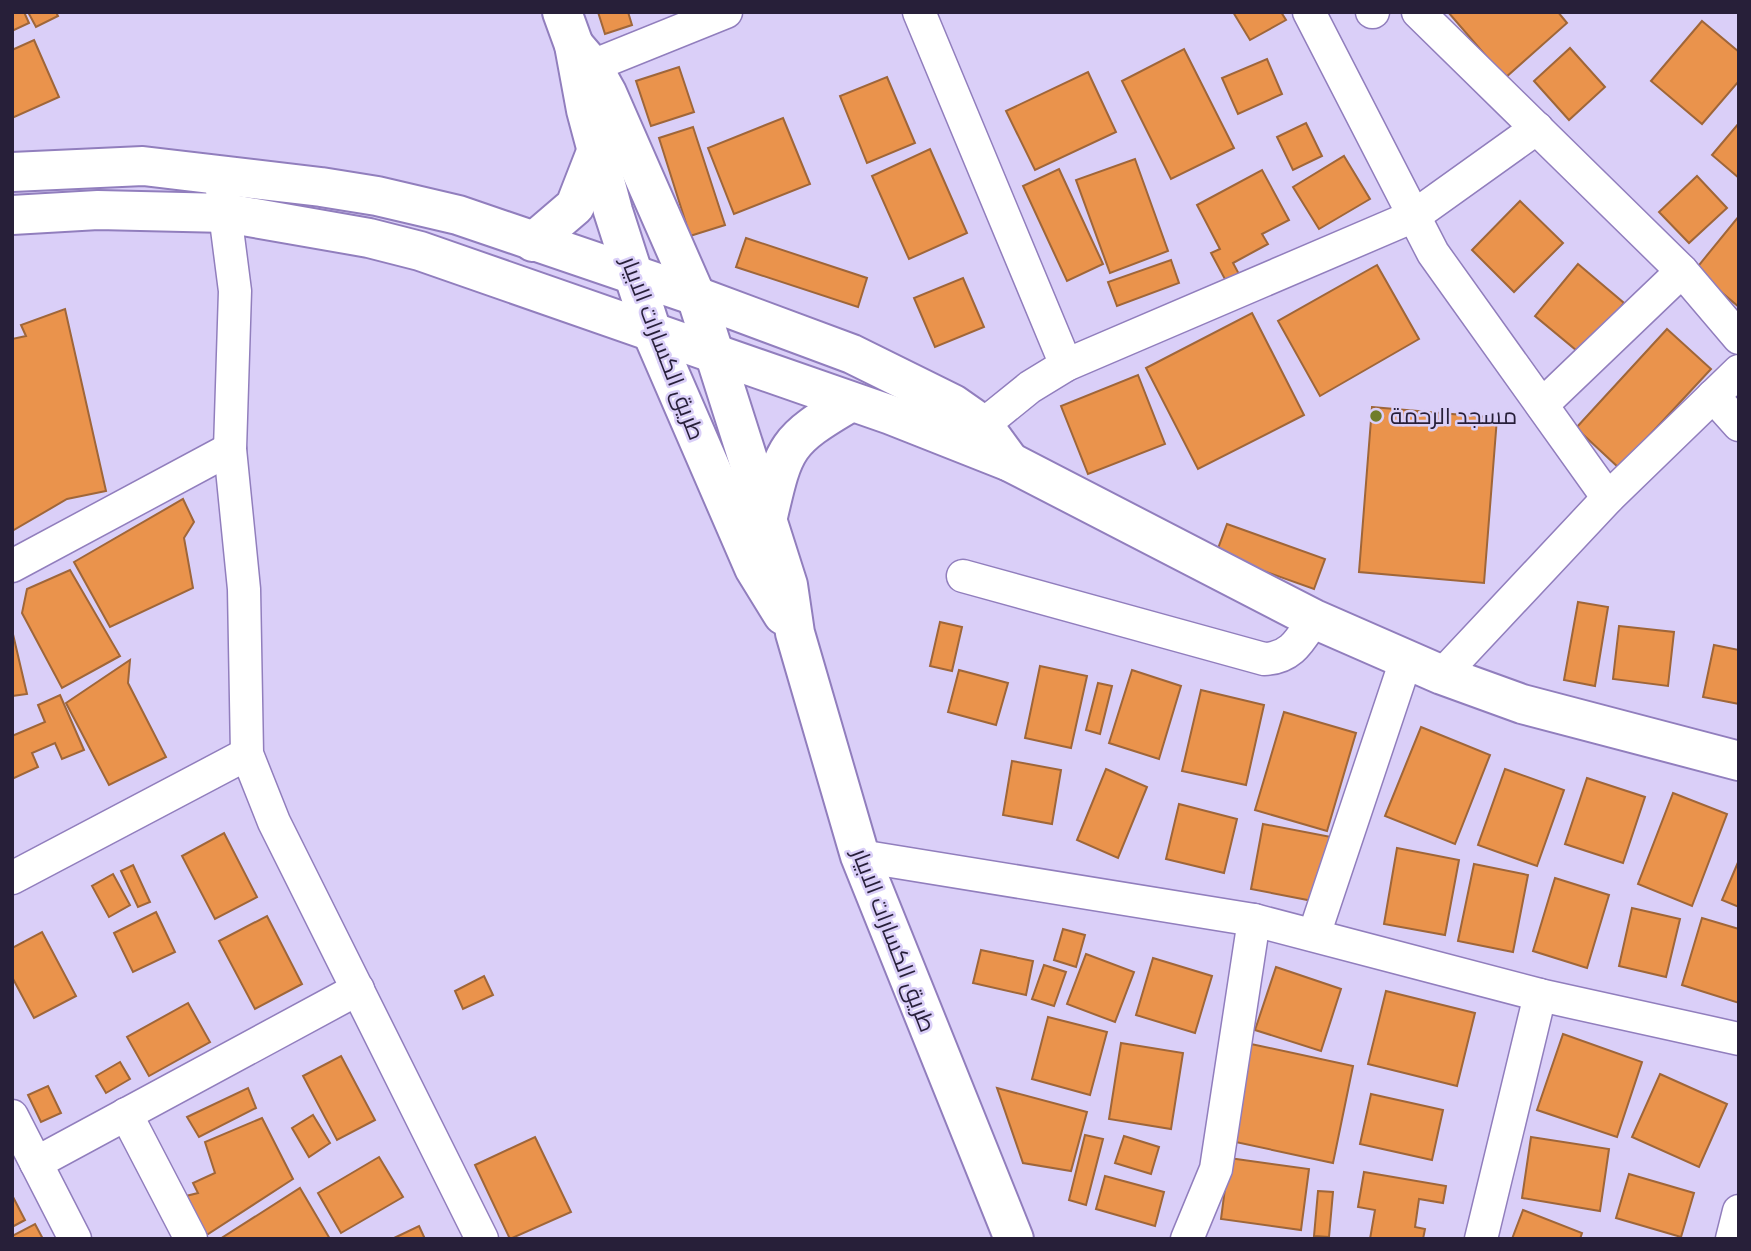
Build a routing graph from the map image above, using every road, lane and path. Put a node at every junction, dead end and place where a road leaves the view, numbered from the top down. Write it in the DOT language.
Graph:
graph roads {
  1 [pos="726,12"];
  2 [pos="919,12"];
  3 [pos="1310,12"];
  4 [pos="1418,12"];
  5 [pos="576,41"];
  6 [pos="1536,128"];
  7 [pos="596,152"];
  8 [pos="12,172"];
  9 [pos="219,174"];
  10 [pos="226,213"];
  11 [pos="12,215"];
  12 [pos="1414,216"];
  13 [pos="533,242"];
  14 [pos="1682,271"];
  15 [pos="633,275"];
  16 [pos="696,296"];
  17 [pos="653,335"];
  18 [pos="1739,338"];
  19 [pos="716,356"];
  20 [pos="1066,365"];
  21 [pos="1739,371"];
  22 [pos="1713,396"];
  23 [pos="851,402"];
  24 [pos="1542,405"];
  25 [pos="983,425"];
  26 [pos="1739,425"];
  27 [pos="230,449"];
  28 [pos="1010,462"];
  29 [pos="1608,498"];
  30 [pos="767,521"];
  31 [pos="12,566"];
  32 [pos="963,576"];
  33 [pos="1314,619"];
  34 [pos="795,634"];
  35 [pos="1406,660"];
  36 [pos="1442,675"];
  37 [pos="247,754"];
  38 [pos="1739,761"];
  39 [pos="860,856"];
  40 [pos="12,878"];
  41 [pos="1254,920"];
  42 [pos="1314,935"];
  43 [pos="358,989"];
  44 [pos="1540,995"];
  45 [pos="1739,1039"];
  46 [pos="126,1114"];
  47 [pos="12,1116"];
  48 [pos="36,1163"];
  49 [pos="1739,1211"];
  50 [pos="75,1239"];
  51 [pos="191,1239"];
  52 [pos="482,1239"];
  53 [pos="1014,1239"];
  54 [pos="1187,1239"];
  55 [pos="1481,1239"];
  56 [pos="1732,1239"];
  1 -- 5 [label="street"];
  2 -- 20 [label="street"];
  3 -- 12 [label="street"];
  4 -- 6 [label="street"];
  5 -- 7 [label="street, طريق الكسارات الابيار"];
  5 -- 16 [label="street, طريق الكسارات الابيار"];
  6 -- 12 [label="street"];
  6 -- 14 [label="street"];
  7 -- 13 [label="street"];
  7 -- 15 [label="street, طريق الكسارات الابيار"];
  8 -- 9 [label="street"];
  9 -- 10 [label="street"];
  9 -- 13 [label="street"];
  10 -- 11 [label="street"];
  10 -- 17 [label="street"];
  10 -- 27 [label="street"];
  12 -- 20 [label="street"];
  12 -- 24 [label="street"];
  13 -- 15 [label="street"];
  14 -- 18 [label="street"];
  14 -- 24 [label="street"];
  15 -- 16 [label="street"];
  15 -- 17 [label="street, طريق الكسارات الابيار"];
  16 -- 19 [label="street, طريق الكسارات الابيار"];
  16 -- 25 [label="street"];
  17 -- 19 [label="street"];
  17 -- 34 [label="street, طريق الكسارات الابيار"];
  19 -- 23 [label="street"];
  19 -- 30 [label="street, طريق الكسارات الابيار"];
  20 -- 25 [label="street"];
  21 -- 22 [label="street"];
  22 -- 26 [label="street"];
  22 -- 29 [label="street"];
  23 -- 28 [label="street"];
  23 -- 30 [label="street"];
  24 -- 29 [label="street"];
  25 -- 28 [label="street"];
  27 -- 31 [label="street"];
  27 -- 37 [label="street"];
  28 -- 33 [label="street"];
  29 -- 36 [label="street"];
  30 -- 34 [label="street, طريق الكسارات الابيار"];
  32 -- 33 [label="street"];
  33 -- 35 [label="street"];
  34 -- 39 [label="street, طريق الكسارات الابيار"];
  35 -- 36 [label="street"];
  35 -- 42 [label="street"];
  36 -- 38 [label="street"];
  37 -- 40 [label="street"];
  37 -- 43 [label="street"];
  39 -- 41 [label="street"];
  39 -- 53 [label="street, طريق الكسارات الابيار"];
  41 -- 42 [label="street"];
  41 -- 54 [label="street"];
  42 -- 44 [label="street"];
  43 -- 46 [label="street"];
  43 -- 52 [label="street"];
  44 -- 45 [label="street"];
  44 -- 55 [label="street"];
  46 -- 48 [label="street"];
  46 -- 51 [label="street"];
  47 -- 48 [label="street"];
  48 -- 50 [label="street"];
  49 -- 56 [label="street"];
}
